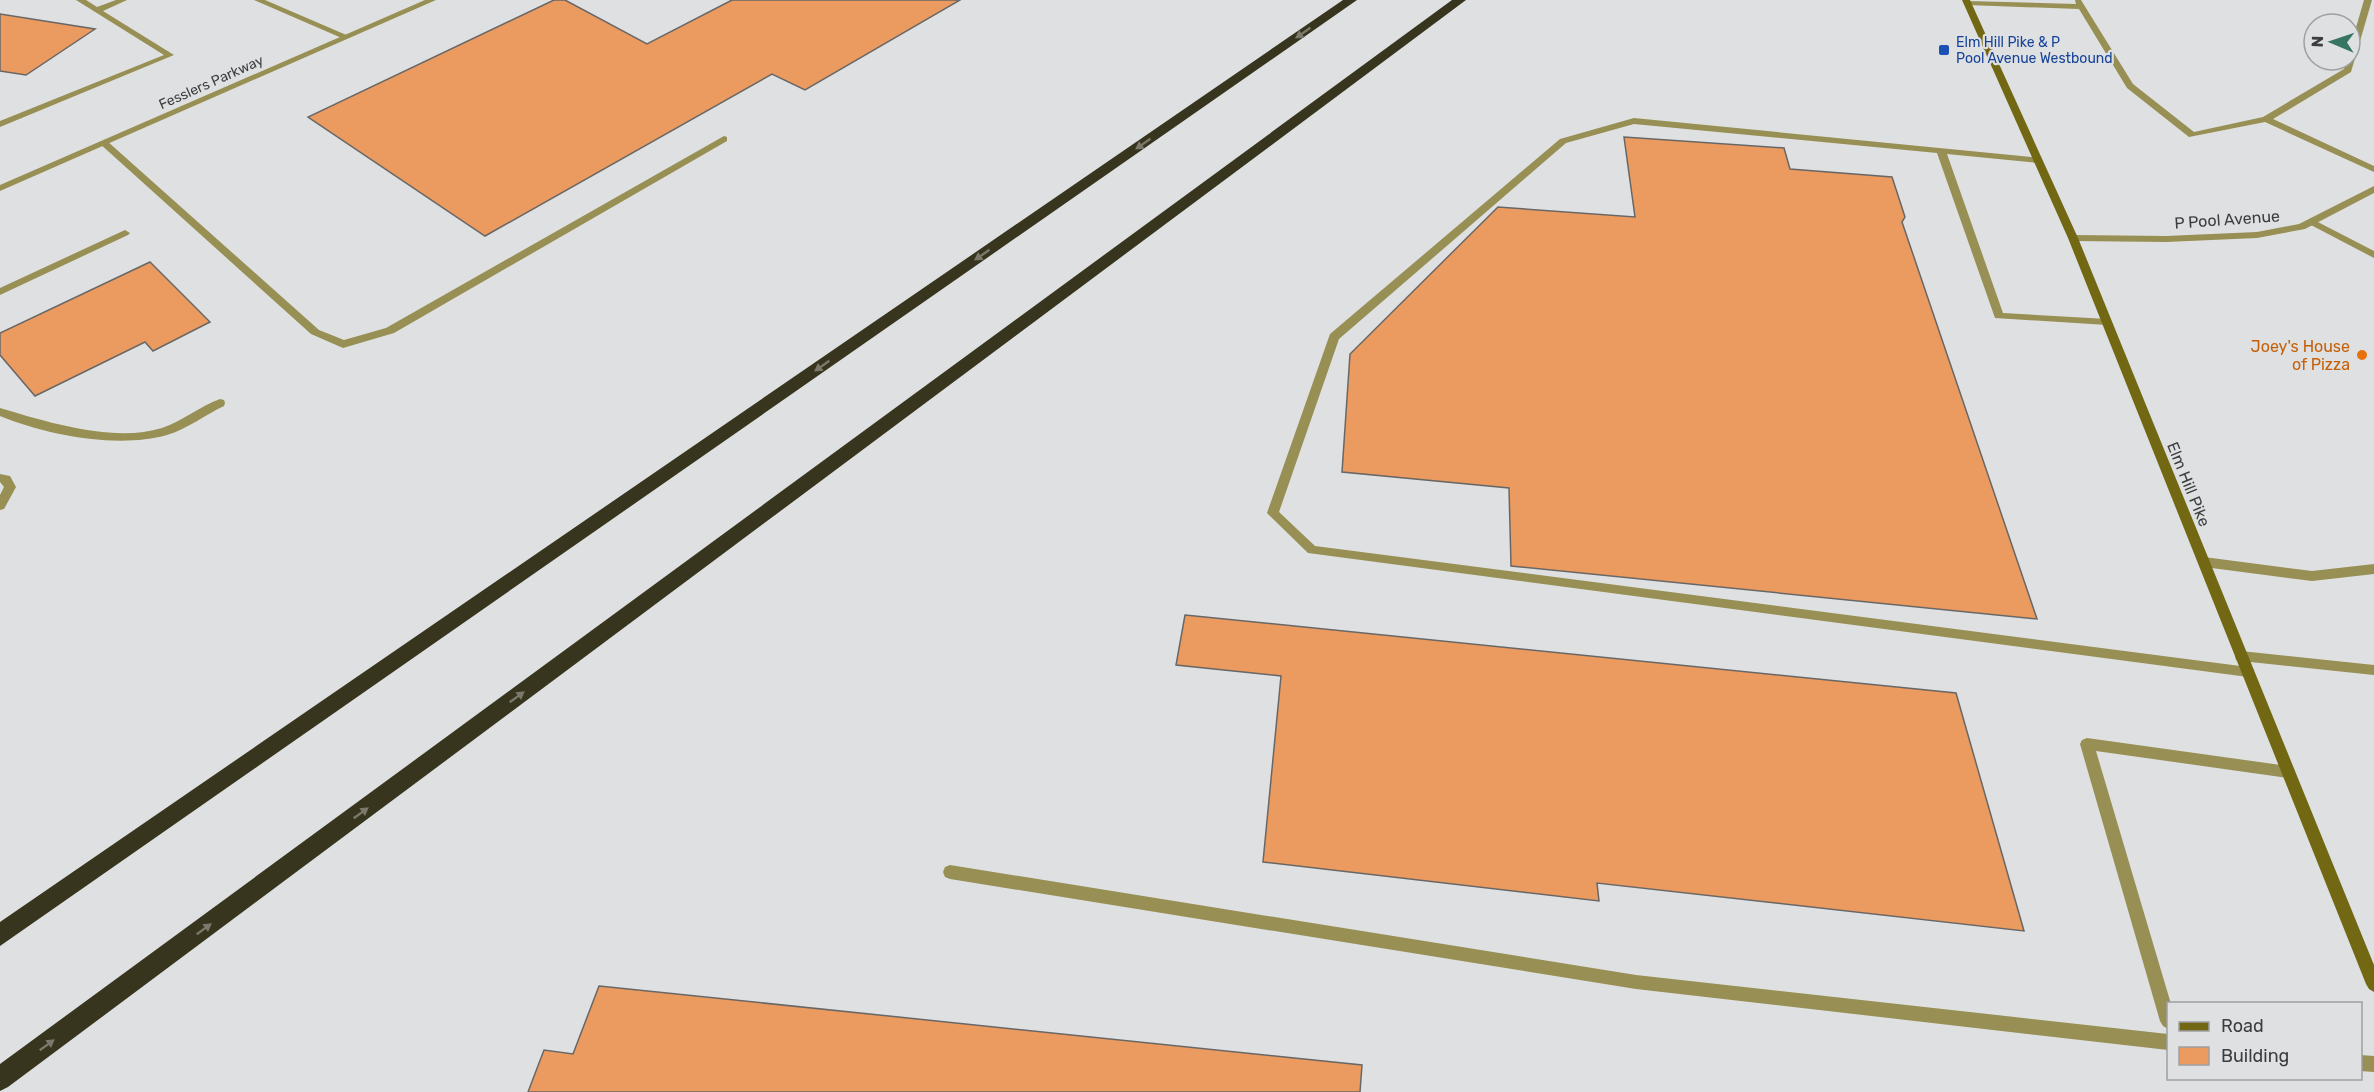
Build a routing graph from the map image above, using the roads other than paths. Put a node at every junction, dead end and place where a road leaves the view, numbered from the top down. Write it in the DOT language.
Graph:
graph roads {
  1 [pos="80,0"];
  2 [pos="123,0"];
  3 [pos="258,0"];
  4 [pos="284,0"];
  5 [pos="432,0"];
  6 [pos="1351,0"];
  7 [pos="1460,0"];
  8 [pos="2368,0"];
  9 [pos="1967,2"];
  10 [pos="2080,3"];
  11 [pos="271,5"];
  12 [pos="97,10"];
  13 [pos="347,37"];
  14 [pos="2266,118"];
  15 [pos="0,124"];
  16 [pos="724,139"];
  17 [pos="104,143"];
  18 [pos="1941,151"];
  19 [pos="2038,160"];
  20 [pos="2374,169"];
  21 [pos="0,188"];
  22 [pos="2374,189"];
  23 [pos="2312,222"];
  24 [pos="124,232"];
  25 [pos="2073,238"];
  26 [pos="2374,255"];
  27 [pos="0,292"];
  28 [pos="2107,322"];
  29 [pos="220,403"];
  30 [pos="0,412"];
  31 [pos="0,478"];
  32 [pos="0,506"];
  33 [pos="2204,562"];
  34 [pos="2374,569"];
  35 [pos="2241,656"];
  36 [pos="2374,670"];
  37 [pos="2248,672"];
  38 [pos="2288,772"];
  39 [pos="950,872"];
  40 [pos="0,935"];
  41 [pos="2374,984"];
  42 [pos="2167,1014"];
  43 [pos="2167,1042"];
  44 [pos="0,1080"];
  1 -- 12 [label="street"];
  2 -- 12 [label="street"];
  3 -- 11 [label="street"];
  4 -- 11 [label="street"];
  5 -- 13 [label="street, Fesslers Parkway"];
  6 -- 40 [label="highway, one-way"];
  44 -- 7 [label="highway, one-way"];
  8 -- 14 [label="street"];
  9 -- 10 [label="street"];
  9 -- 19 [label="main road, Elm Hill Pike"];
  10 -- 14 [label="street"];
  11 -- 13 [label="street"];
  12 -- 15 [label="street"];
  13 -- 17 [label="street, Fesslers Parkway"];
  14 -- 20 [label="street"];
  16 -- 17 [label="street"];
  17 -- 21 [label="street, Fesslers Parkway"];
  18 -- 19 [label="street"];
  18 -- 28 [label="street"];
  18 -- 37 [label="street"];
  19 -- 25 [label="main road, Elm Hill Pike"];
  22 -- 23 [label="street, P Pool Avenue"];
  23 -- 25 [label="street, P Pool Avenue"];
  23 -- 26 [label="street"];
  24 -- 27 [label="street"];
  25 -- 28 [label="main road, Elm Hill Pike"];
  28 -- 33 [label="main road, Elm Hill Pike"];
  29 -- 30 [label="street"];
  31 -- 32 [label="street"];
  33 -- 34 [label="street"];
  33 -- 35 [label="main road, Elm Hill Pike"];
  35 -- 36 [label="street"];
  35 -- 37 [label="main road, Elm Hill Pike"];
  37 -- 38 [label="main road, Elm Hill Pike"];
  38 -- 41 [label="main road, Elm Hill Pike"];
  38 -- 42 [label="street"];
  39 -- 43 [label="street"];
}
